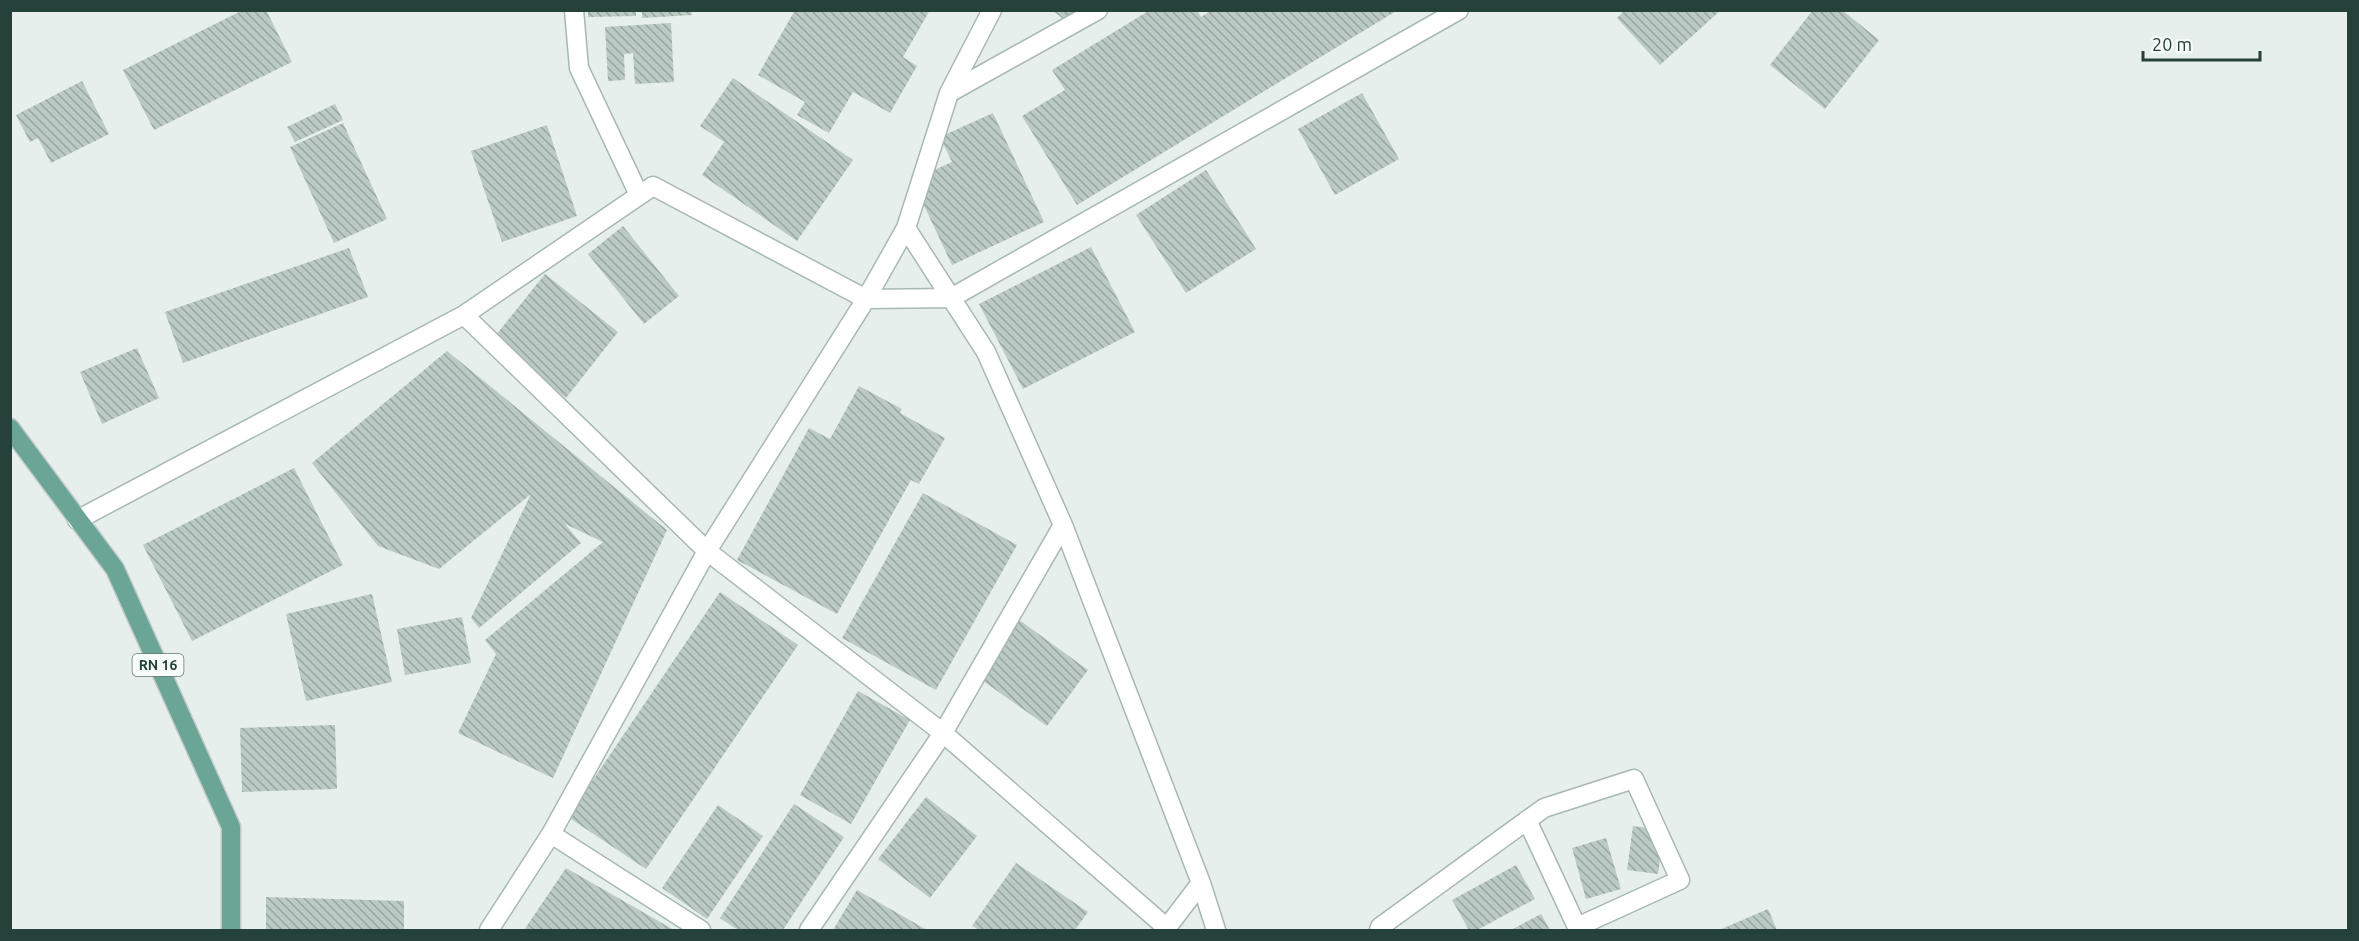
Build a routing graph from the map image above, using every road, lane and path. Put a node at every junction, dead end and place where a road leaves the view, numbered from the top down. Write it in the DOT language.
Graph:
graph roads {
  1 [pos="574,10"];
  2 [pos="992,10"];
  3 [pos="1098,10"];
  4 [pos="1459,10"];
  5 [pos="949,93"];
  6 [pos="639,195"];
  7 [pos="906,228"];
  8 [pos="951,298"];
  9 [pos="866,299"];
  10 [pos="464,315"];
  11 [pos="10,428"];
  12 [pos="77,520"];
  13 [pos="1063,525"];
  14 [pos="707,551"];
  15 [pos="943,733"];
  16 [pos="1527,820"];
  17 [pos="551,834"];
  18 [pos="1201,883"];
  19 [pos="1166,929"];
  20 [pos="231,930"];
  21 [pos="489,930"];
  22 [pos="701,930"];
  23 [pos="809,930"];
  24 [pos="1216,930"];
  25 [pos="1379,930"];
  1 -- 6 [label="street"];
  2 -- 5 [label="street"];
  3 -- 5 [label="street"];
  4 -- 8 [label="street"];
  5 -- 7 [label="street"];
  6 -- 9 [label="street"];
  6 -- 10 [label="street"];
  7 -- 8 [label="street"];
  7 -- 9 [label="street"];
  8 -- 9 [label="street"];
  8 -- 13 [label="street"];
  9 -- 14 [label="street"];
  10 -- 12 [label="street"];
  10 -- 14 [label="street"];
  11 -- 12 [label="main road, RN 16"];
  12 -- 20 [label="main road, RN 16"];
  13 -- 15 [label="street"];
  13 -- 18 [label="street"];
  14 -- 15 [label="street"];
  14 -- 17 [label="street"];
  15 -- 19 [label="street"];
  15 -- 23 [label="street"];
  16 -- 16 [label="street"];
  16 -- 25 [label="street"];
  17 -- 21 [label="street"];
  17 -- 22 [label="street"];
  18 -- 19 [label="street"];
  18 -- 24 [label="street"];
}
